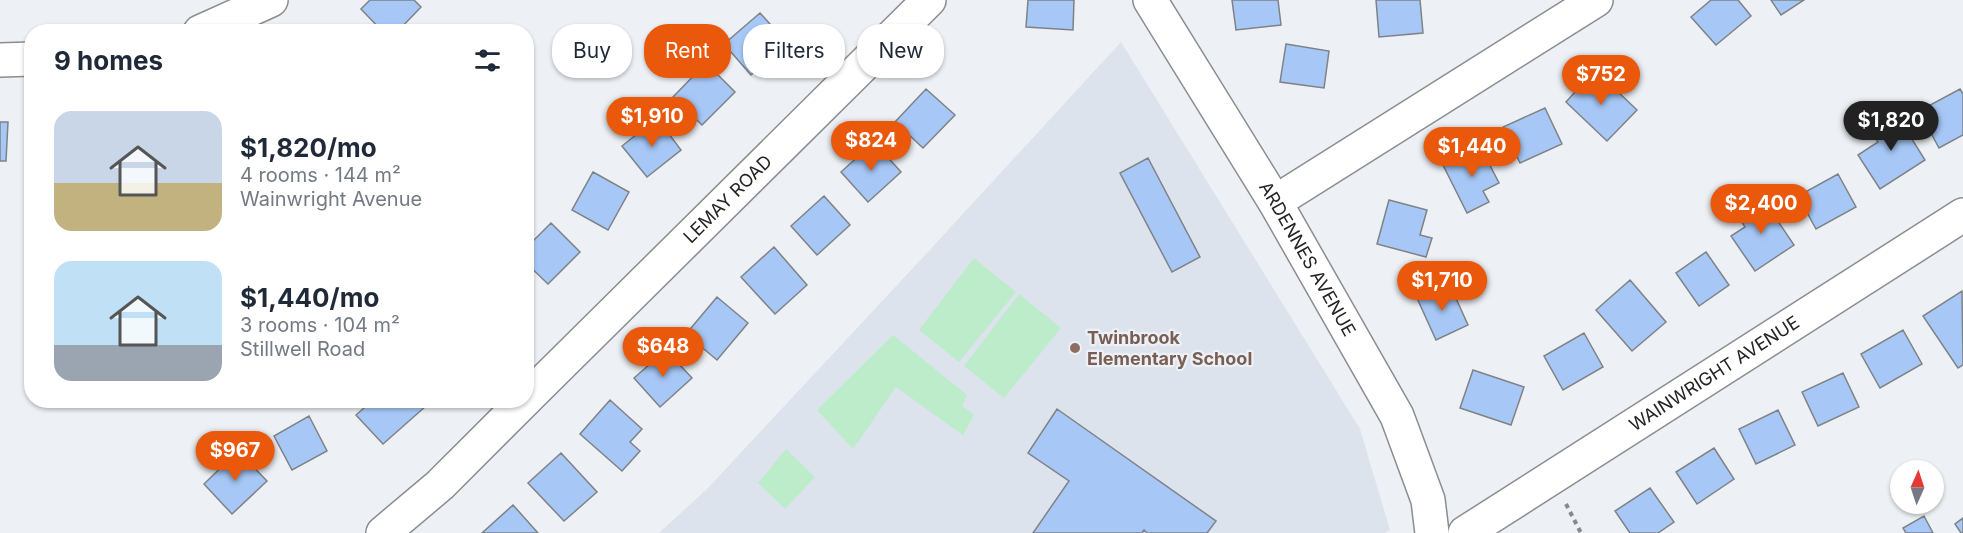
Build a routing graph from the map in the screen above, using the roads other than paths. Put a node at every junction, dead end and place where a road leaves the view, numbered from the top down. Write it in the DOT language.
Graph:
graph roads {
  1 [pos="271,0"];
  2 [pos="929,0"];
  3 [pos="1150,0"];
  4 [pos="1586,3"];
  5 [pos="218,24"];
  6 [pos="24,59"];
  7 [pos="0,60"];
  8 [pos="1275,202"];
  9 [pos="1963,215"];
  10 [pos="534,392"];
  11 [pos="518,408"];
  12 [pos="383,533"];
  13 [pos="1432,533"];
  14 [pos="1464,533"];
  1 -- 5 [label="street"];
  2 -- 10 [label="street, LEMAY ROAD"];
  3 -- 8 [label="street, ARDENNES AVENUE"];
  4 -- 8 [label="street"];
  6 -- 7 [label="street"];
  8 -- 13 [label="street, ARDENNES AVENUE"];
  9 -- 14 [label="street, WAINWRIGHT AVENUE"];
  11 -- 12 [label="street, LEMAY ROAD"];
}
